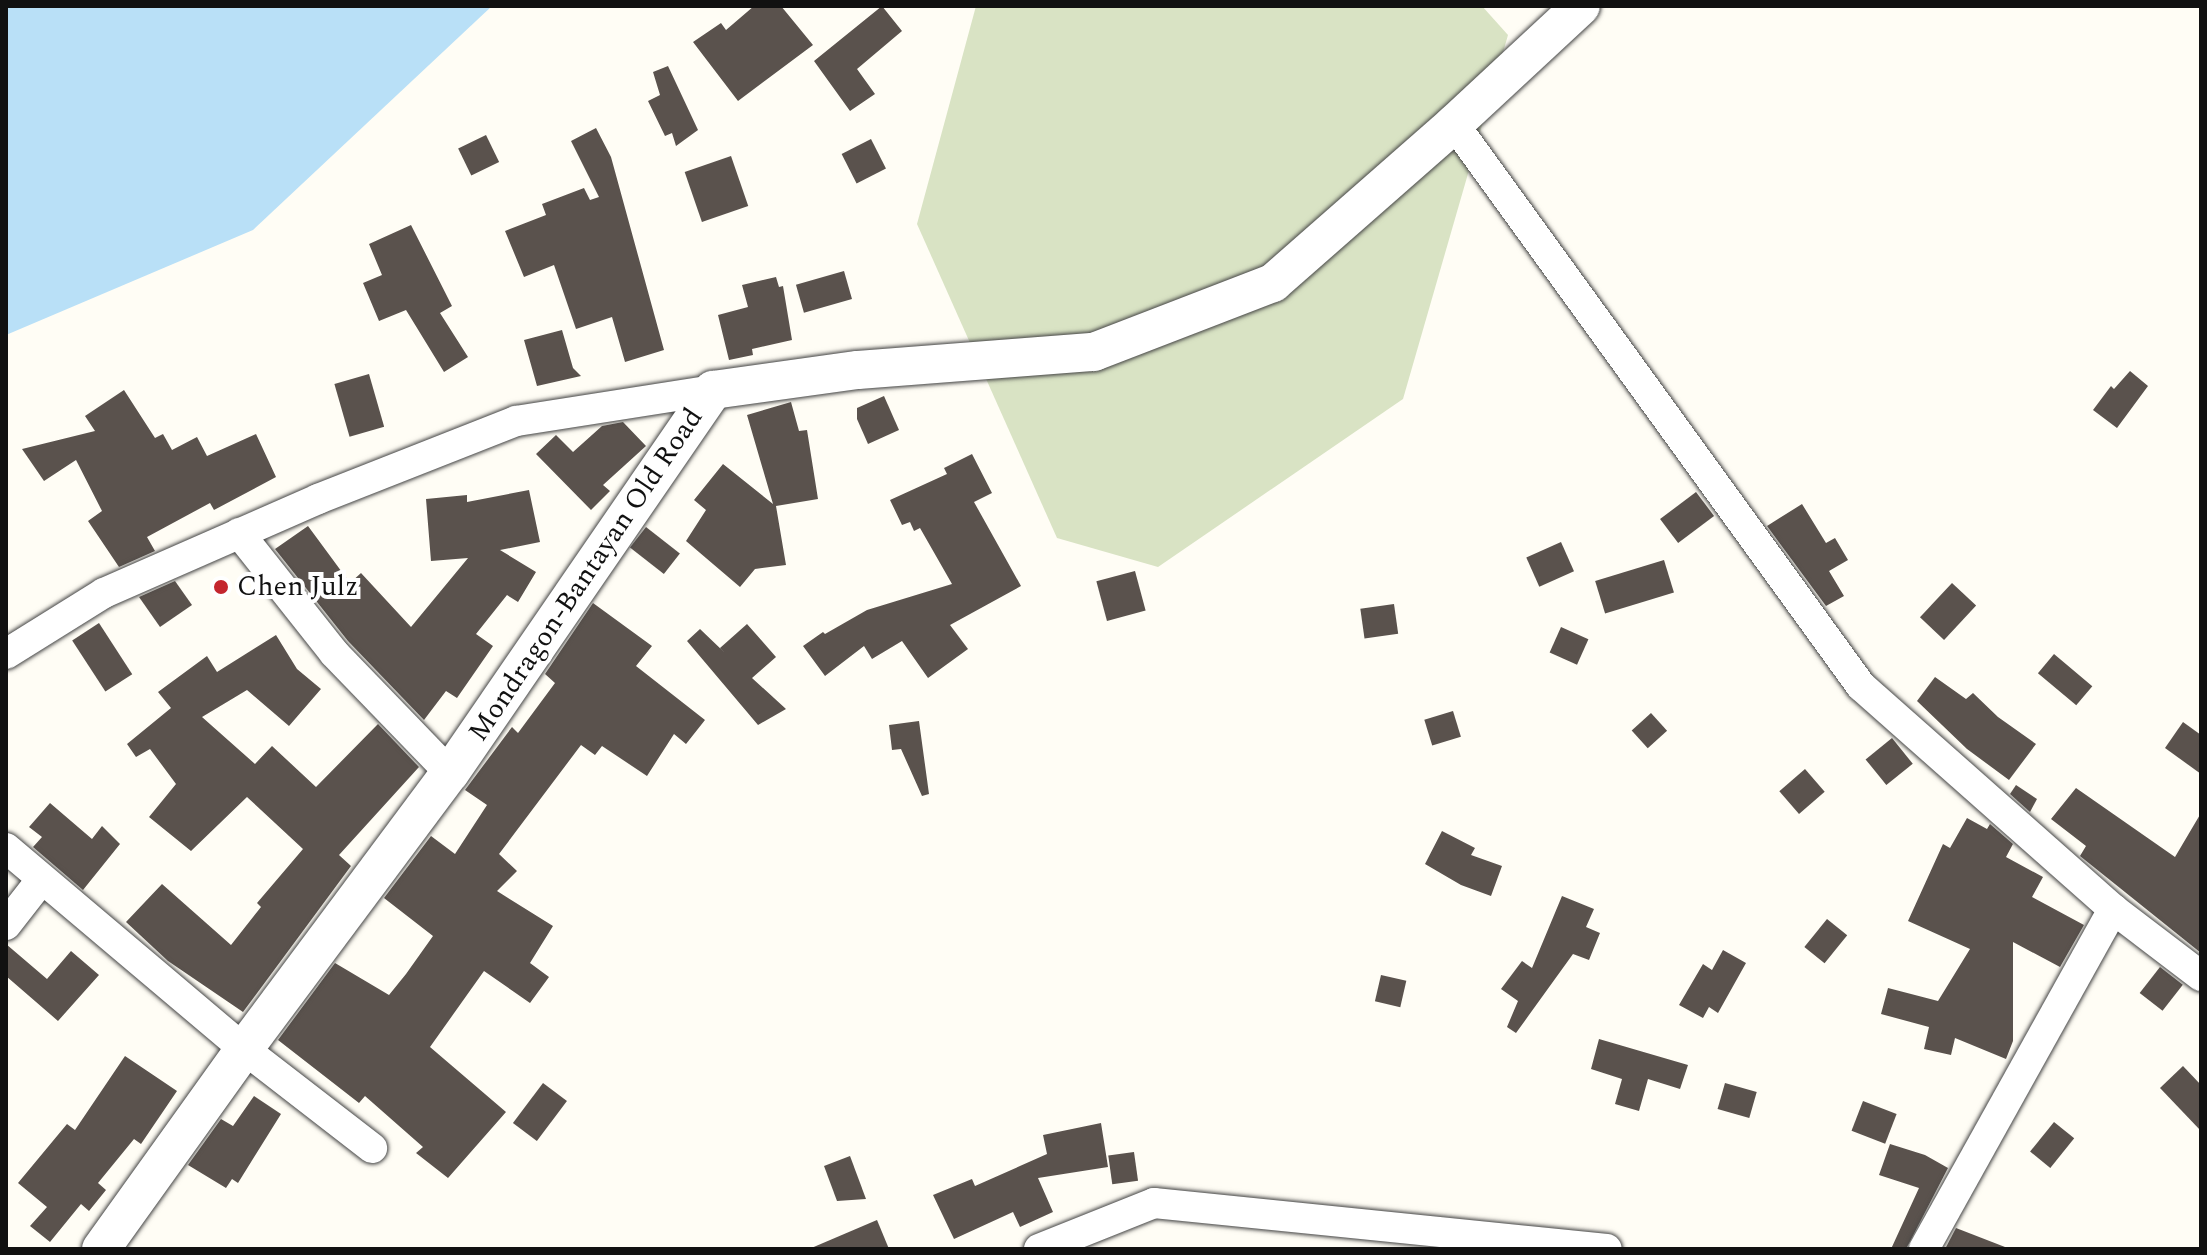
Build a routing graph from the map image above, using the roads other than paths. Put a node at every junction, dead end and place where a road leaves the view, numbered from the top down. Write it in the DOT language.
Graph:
graph roads {
  1 [pos="1581,6"];
  2 [pos="1454,124"];
  3 [pos="713,390"];
  4 [pos="239,533"];
  5 [pos="6,654"];
  6 [pos="450,773"];
  7 [pos="6,848"];
  8 [pos="42,879"];
  9 [pos="2113,909"];
  10 [pos="6,925"];
  11 [pos="2201,976"];
  12 [pos="244,1049"];
  13 [pos="372,1148"];
  14 [pos="101,1249"];
  15 [pos="1039,1249"];
  16 [pos="1607,1249"];
  17 [pos="1924,1249"];
  1 -- 2 [label="street, Mondragon-Bantayan Old Road"];
  2 -- 3 [label="street, Mondragon-Bantayan Old Road"];
  2 -- 9 [label="street"];
  3 -- 4 [label="street"];
  3 -- 6 [label="street, Mondragon-Bantayan Old Road"];
  4 -- 5 [label="street"];
  4 -- 6 [label="street"];
  6 -- 12 [label="street, Mondragon-Bantayan Old Road"];
  7 -- 8 [label="street"];
  8 -- 10 [label="street"];
  8 -- 12 [label="street"];
  9 -- 11 [label="street"];
  9 -- 17 [label="street"];
  12 -- 13 [label="street"];
  12 -- 14 [label="street, Mondragon-Bantayan Old Road"];
  15 -- 16 [label="street"];
}
